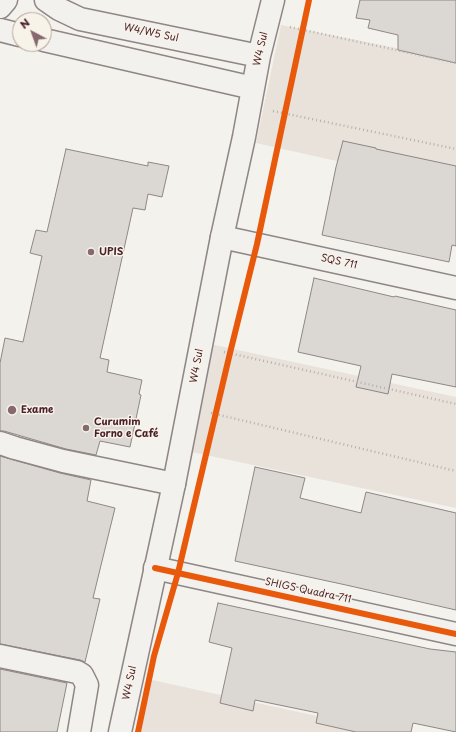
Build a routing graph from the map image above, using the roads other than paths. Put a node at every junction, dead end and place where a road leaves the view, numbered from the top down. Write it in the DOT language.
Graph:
graph roads {
  1 [pos="6,0"];
  2 [pos="46,0"];
  3 [pos="273,0"];
  4 [pos="0,6"];
  5 [pos="0,30"];
  6 [pos="12,33"];
  7 [pos="52,42"];
  8 [pos="259,56"];
  9 [pos="251,97"];
  10 [pos="222,237"];
  11 [pos="456,288"];
  12 [pos="0,443"];
  13 [pos="174,484"];
  14 [pos="155,568"];
  15 [pos="456,634"];
  16 [pos="0,656"];
  17 [pos="79,732"];
  18 [pos="120,732"];
  1 -- 4 [label="main road"];
  2 -- 8 [label="main road, W4/W5 Sul"];
  3 -- 8 [label="main road, W4 Sul"];
  5 -- 6 [label="main road"];
  7 -- 9 [label="main road"];
  8 -- 9 [label="main road, W4 Sul"];
  9 -- 10 [label="main road, W4 Sul"];
  10 -- 11 [label="main road, SQS 711"];
  10 -- 13 [label="main road, W4 Sul"];
  12 -- 13 [label="main road"];
  13 -- 14 [label="main road, W4 Sul"];
  14 -- 15 [label="main road, SHIGS Quadra 711"];
  14 -- 18 [label="main road, W4 Sul"];
  16 -- 17 [label="main road"];
}
